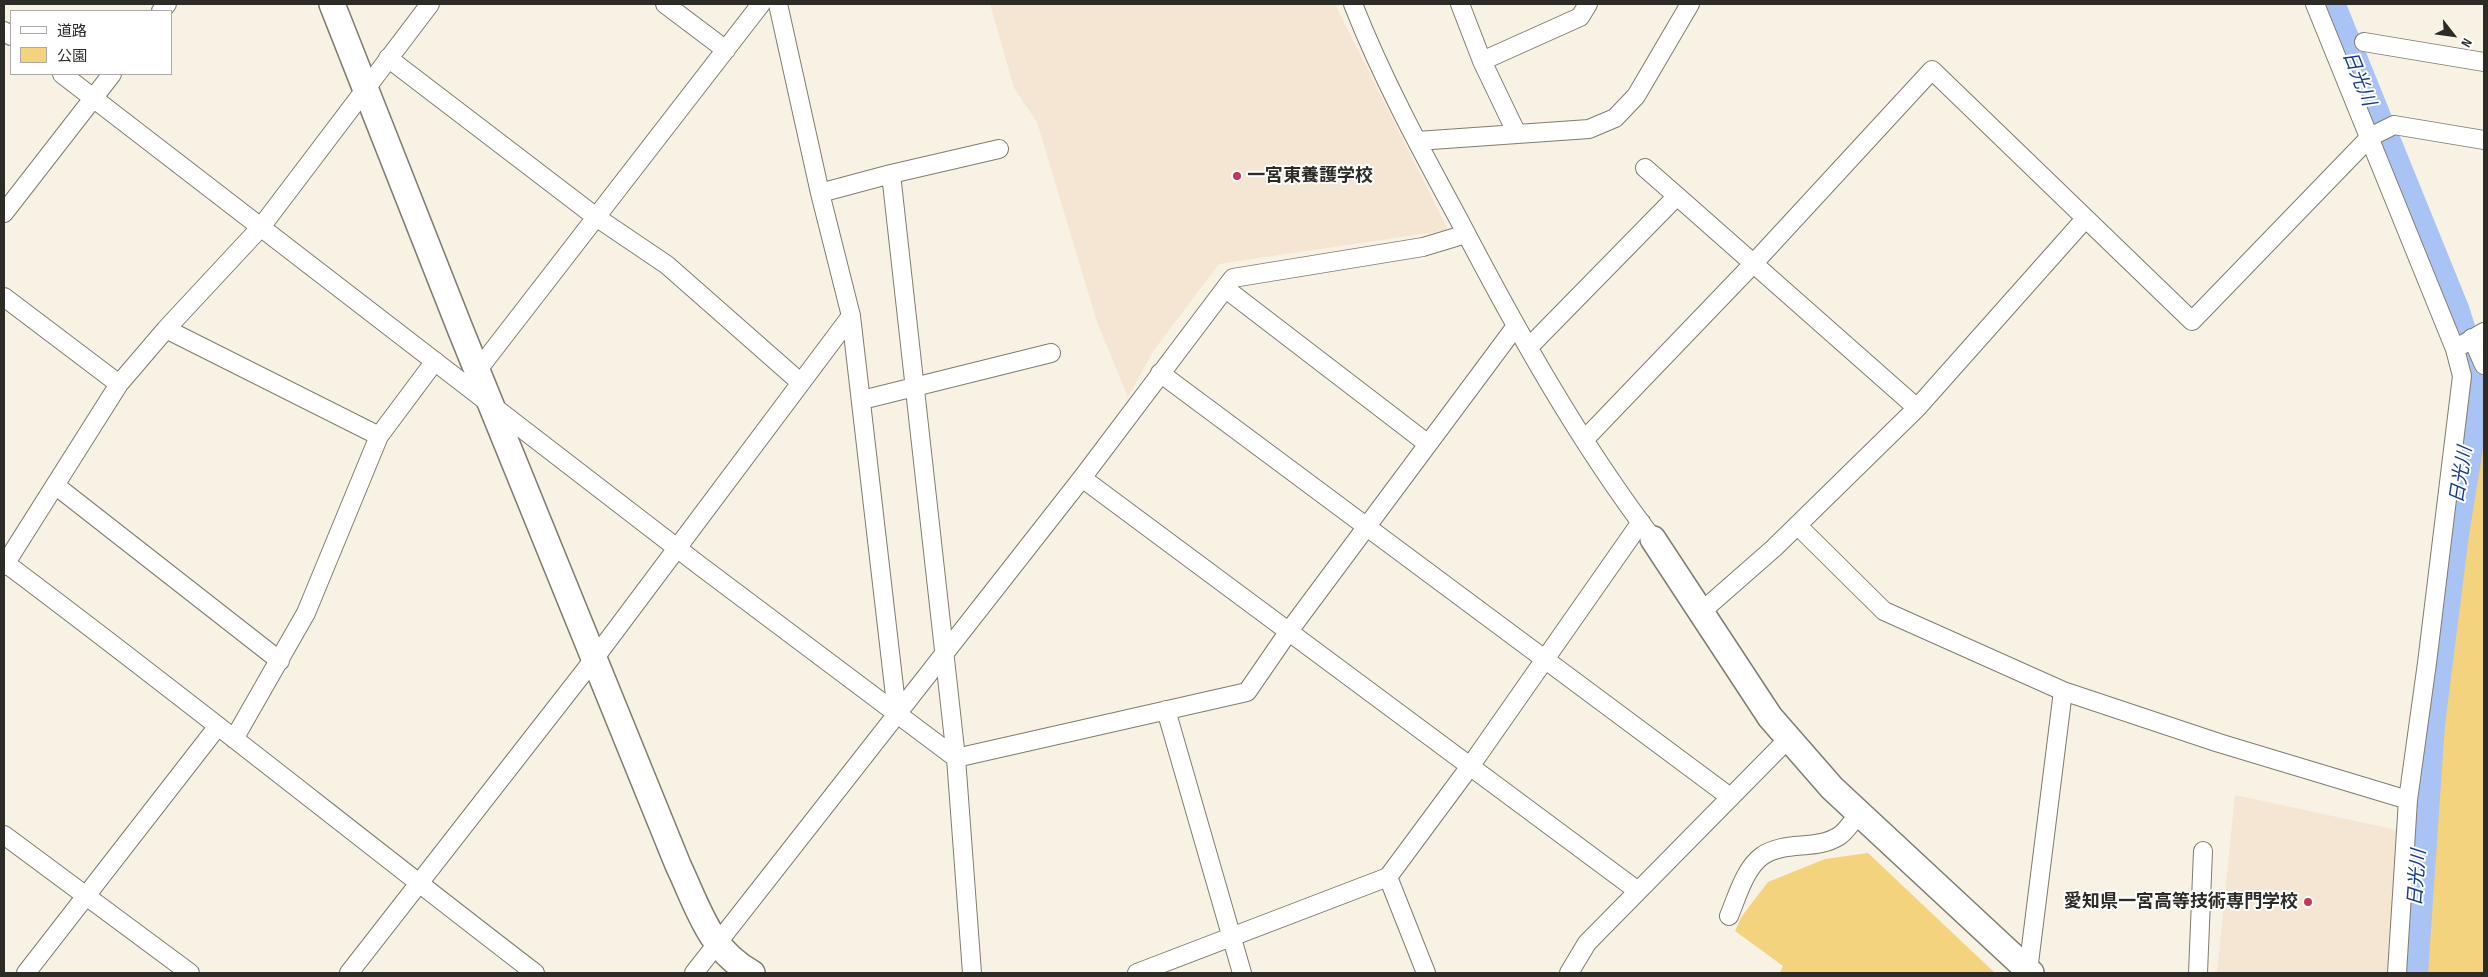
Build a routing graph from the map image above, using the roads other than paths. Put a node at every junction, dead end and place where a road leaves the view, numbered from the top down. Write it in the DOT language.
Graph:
graph roads {
  1 [pos="332,4"];
  2 [pos="430,4"];
  3 [pos="664,4"];
  4 [pos="761,4"];
  5 [pos="778,4"];
  6 [pos="1353,4"];
  7 [pos="1460,4"];
  8 [pos="1588,4"];
  9 [pos="1690,4"];
  10 [pos="2316,4"];
  11 [pos="2364,42"];
  12 [pos="726,50"];
  13 [pos="388,58"];
  14 [pos="1482,60"];
  15 [pos="2484,62"];
  16 [pos="63,75"];
  17 [pos="111,75"];
  18 [pos="365,88"];
  19 [pos="93,97"];
  20 [pos="1517,134"];
  21 [pos="2370,136"];
  22 [pos="2484,140"];
  23 [pos="1417,141"];
  24 [pos="999,150"];
  25 [pos="1645,168"];
  26 [pos="892,174"];
  27 [pos="820,193"];
  28 [pos="1677,196"];
  29 [pos="4,213"];
  30 [pos="596,217"];
  31 [pos="2085,219"];
  32 [pos="262,227"];
  33 [pos="1466,234"];
  34 [pos="1753,264"];
  35 [pos="1226,289"];
  36 [pos="4,297"];
  37 [pos="852,316"];
  38 [pos="1516,326"];
  39 [pos="166,329"];
  40 [pos="2478,335"];
  41 [pos="1529,347"];
  42 [pos="2455,349"];
  43 [pos="1051,353"];
  44 [pos="435,362"];
  45 [pos="2484,365"];
  46 [pos="477,371"];
  47 [pos="1160,373"];
  48 [pos="802,383"];
  49 [pos="120,384"];
  50 [pos="916,386"];
  51 [pos="862,400"];
  52 [pos="491,404"];
  53 [pos="1916,408"];
  54 [pos="379,436"];
  55 [pos="1584,440"];
  56 [pos="1428,444"];
  57 [pos="1082,478"];
  58 [pos="56,485"];
  59 [pos="1797,525"];
  60 [pos="1365,527"];
  61 [pos="1647,530"];
  62 [pos="676,547"];
  63 [pos="4,564"];
  64 [pos="1701,612"];
  65 [pos="1289,631"];
  66 [pos="945,652"];
  67 [pos="594,659"];
  68 [pos="280,661"];
  69 [pos="1545,661"];
  70 [pos="2063,691"];
  71 [pos="1166,710"];
  72 [pos="897,713"];
  73 [pos="218,726"];
  74 [pos="1789,738"];
  75 [pos="234,739"];
  76 [pos="956,758"];
  77 [pos="1471,765"];
  78 [pos="1730,797"];
  79 [pos="2408,800"];
  80 [pos="1859,813"];
  81 [pos="4,835"];
  82 [pos="2203,851"];
  83 [pos="1388,877"];
  84 [pos="420,884"];
  85 [pos="1638,891"];
  86 [pos="86,895"];
  87 [pos="1729,916"];
  88 [pos="1231,937"];
  89 [pos="717,944"];
  90 [pos="2029,972"];
  91 [pos="26,973"];
  92 [pos="190,973"];
  93 [pos="349,973"];
  94 [pos="535,973"];
  95 [pos="694,973"];
  96 [pos="752,973"];
  97 [pos="972,973"];
  98 [pos="1137,973"];
  99 [pos="1242,973"];
  100 [pos="1426,973"];
  101 [pos="1569,973"];
  102 [pos="2198,973"];
  103 [pos="2397,973"];
  1 -- 18 [label="street"];
  2 -- 13 [label="street"];
  3 -- 12 [label="street"];
  4 -- 12 [label="street"];
  5 -- 27 [label="street"];
  6 -- 23 [label="street"];
  7 -- 14 [label="street"];
  8 -- 14 [label="street"];
  9 -- 20 [label="street"];
  10 -- 21 [label="street"];
  11 -- 15 [label="street"];
  12 -- 30 [label="street"];
  13 -- 18 [label="street"];
  13 -- 30 [label="street"];
  14 -- 20 [label="street"];
  16 -- 19 [label="street"];
  17 -- 19 [label="street"];
  18 -- 32 [label="street"];
  18 -- 46 [label="street"];
  19 -- 29 [label="street"];
  19 -- 32 [label="street"];
  20 -- 23 [label="street"];
  21 -- 22 [label="street"];
  21 -- 31 [label="street"];
  21 -- 42 [label="street"];
  23 -- 33 [label="street"];
  24 -- 26 [label="street"];
  25 -- 28 [label="street"];
  26 -- 27 [label="street"];
  26 -- 50 [label="street"];
  27 -- 37 [label="street"];
  28 -- 34 [label="street"];
  28 -- 41 [label="street"];
  30 -- 46 [label="street"];
  30 -- 48 [label="street"];
  31 -- 34 [label="street"];
  31 -- 53 [label="street"];
  32 -- 39 [label="street"];
  32 -- 44 [label="street"];
  33 -- 35 [label="street"];
  33 -- 38 [label="street"];
  34 -- 53 [label="street"];
  34 -- 55 [label="street"];
  35 -- 47 [label="street"];
  35 -- 56 [label="street"];
  36 -- 49 [label="street"];
  37 -- 48 [label="street"];
  37 -- 51 [label="street"];
  38 -- 41 [label="street"];
  38 -- 56 [label="street"];
  39 -- 49 [label="street"];
  39 -- 54 [label="street"];
  40 -- 42 [label="street"];
  40 -- 45 [label="street"];
  41 -- 55 [label="street"];
  42 -- 79 [label="street"];
  43 -- 50 [label="street"];
  44 -- 52 [label="street"];
  44 -- 54 [label="street"];
  46 -- 52 [label="street"];
  47 -- 57 [label="street"];
  47 -- 60 [label="street"];
  48 -- 62 [label="street"];
  49 -- 58 [label="street"];
  50 -- 51 [label="street"];
  50 -- 66 [label="street"];
  51 -- 72 [label="street"];
  52 -- 62 [label="street"];
  52 -- 67 [label="street"];
  53 -- 59 [label="street"];
  54 -- 68 [label="street"];
  55 -- 61 [label="street"];
  56 -- 60 [label="street"];
  57 -- 65 [label="street"];
  57 -- 66 [label="street"];
  58 -- 63 [label="street"];
  58 -- 68 [label="street"];
  59 -- 64 [label="street"];
  59 -- 70 [label="street"];
  60 -- 65 [label="street"];
  60 -- 69 [label="street"];
  61 -- 64 [label="street"];
  61 -- 69 [label="street"];
  62 -- 67 [label="street"];
  62 -- 72 [label="street"];
  63 -- 73 [label="street"];
  64 -- 74 [label="street"];
  65 -- 71 [label="street"];
  65 -- 77 [label="street"];
  66 -- 72 [label="street"];
  66 -- 76 [label="street"];
  67 -- 84 [label="street"];
  67 -- 89 [label="street"];
  68 -- 75 [label="street"];
  69 -- 77 [label="street"];
  69 -- 78 [label="street"];
  70 -- 79 [label="street"];
  70 -- 90 [label="street"];
  71 -- 76 [label="street"];
  71 -- 88 [label="street"];
  72 -- 76 [label="street"];
  72 -- 89 [label="street"];
  73 -- 75 [label="street"];
  73 -- 86 [label="street"];
  74 -- 78 [label="street"];
  74 -- 80 [label="street"];
  75 -- 84 [label="street"];
  76 -- 97 [label="street"];
  77 -- 83 [label="street"];
  77 -- 85 [label="street"];
  78 -- 85 [label="street"];
  79 -- 103 [label="street"];
  80 -- 87 [label="street"];
  80 -- 90 [label="street"];
  81 -- 86 [label="street"];
  82 -- 102 [label="street"];
  83 -- 88 [label="street"];
  83 -- 100 [label="street"];
  84 -- 93 [label="street"];
  84 -- 94 [label="street"];
  85 -- 101 [label="street"];
  86 -- 91 [label="street"];
  86 -- 92 [label="street"];
  88 -- 98 [label="street"];
  88 -- 99 [label="street"];
  89 -- 95 [label="street"];
  89 -- 96 [label="street"];
}
